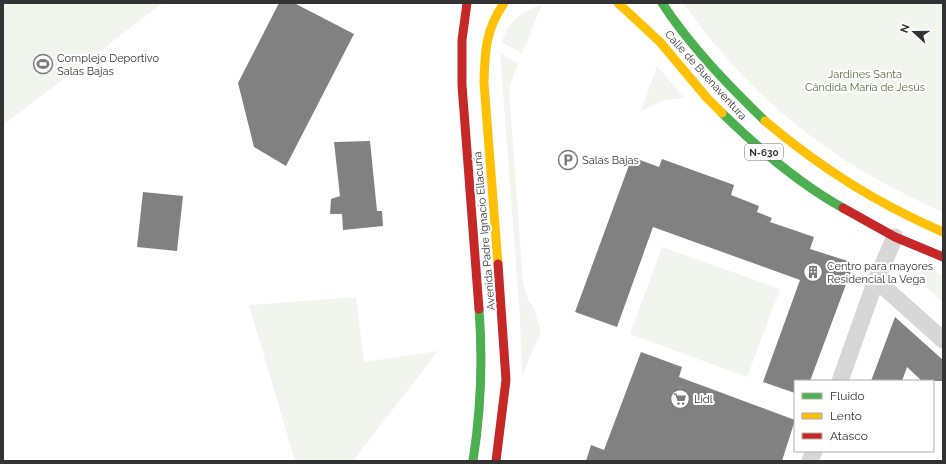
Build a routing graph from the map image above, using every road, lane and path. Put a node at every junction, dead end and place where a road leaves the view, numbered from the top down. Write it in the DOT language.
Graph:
graph roads {
  1 [pos="467,3"];
  2 [pos="504,3"];
  3 [pos="618,3"];
  4 [pos="662,3"];
  5 [pos="943,232"];
  6 [pos="895,237"];
  7 [pos="943,257"];
  8 [pos="876,280"];
  9 [pos="943,340"];
  10 [pos="840,380"];
  11 [pos="473,461"];
  12 [pos="496,461"];
  1 -- 11 [label="main road, Avenida Padre Ignacio Ellacuría"];
  2 -- 12 [label="main road, Avenida Padre Ignacio Ellacuría"];
  3 -- 6 [label="main road, Calle de Buenaventura / N-630"];
  4 -- 5 [label="main road, Calle de Buenaventura / N-630"];
  6 -- 7 [label="main road, Calle de Buenaventura / N-630"];
  6 -- 8 [label="street"];
  8 -- 9 [label="street"];
  8 -- 10 [label="street"];
}
